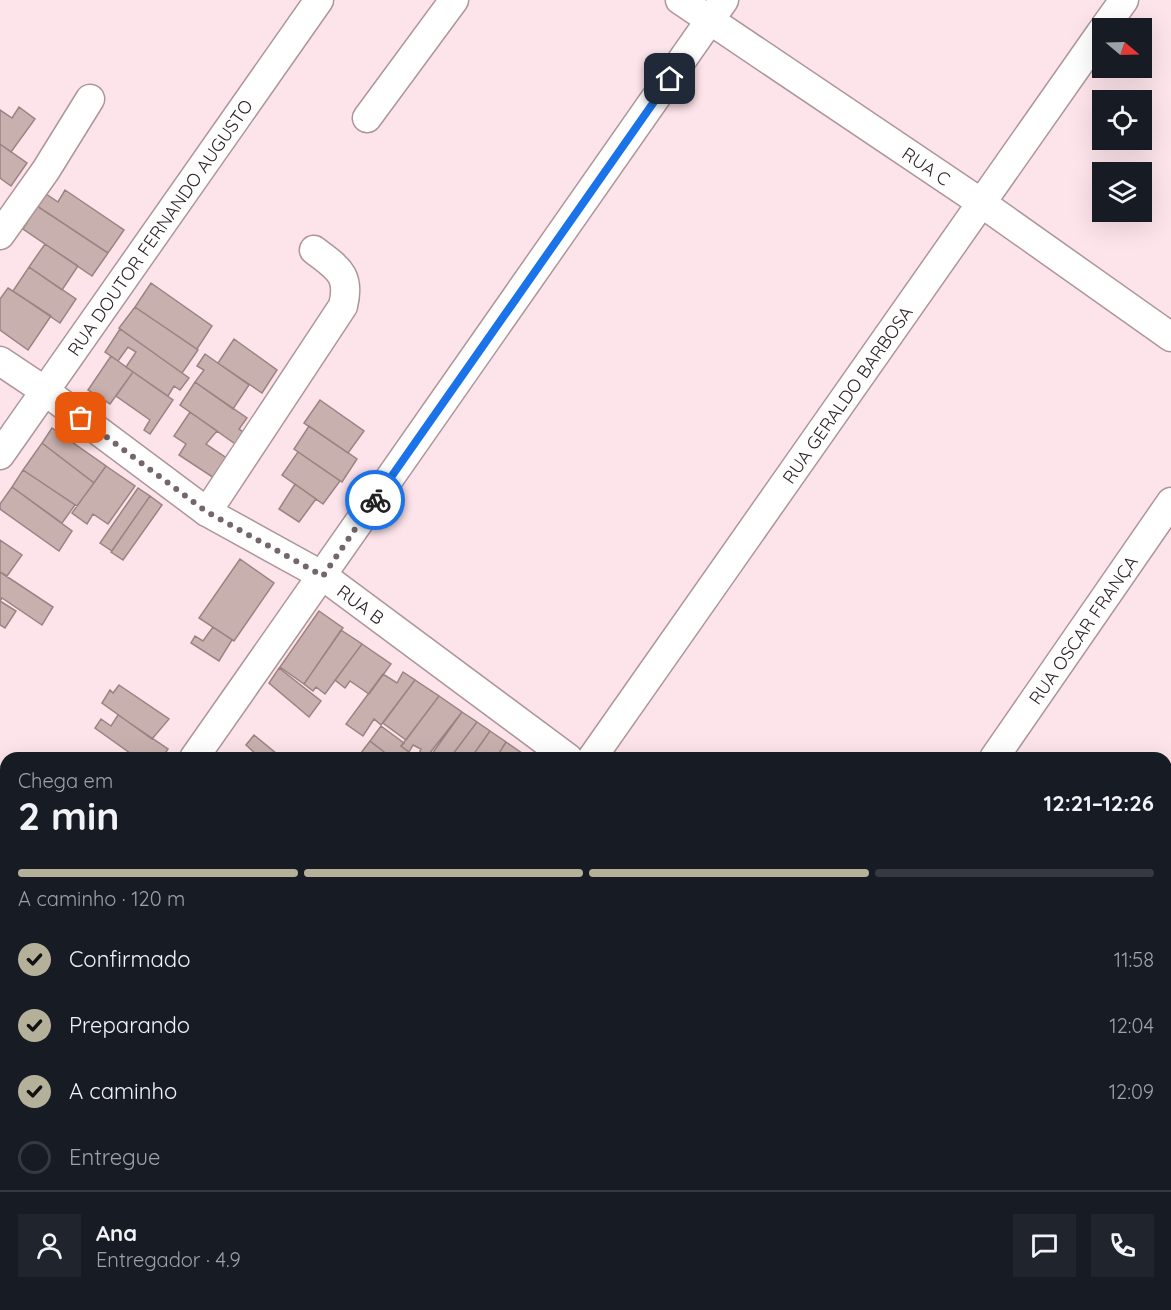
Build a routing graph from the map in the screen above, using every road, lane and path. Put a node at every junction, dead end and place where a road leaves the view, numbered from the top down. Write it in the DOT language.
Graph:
graph roads {
  1 [pos="319,0"];
  2 [pos="454,0"];
  3 [pos="680,0"];
  4 [pos="1124,0"];
  5 [pos="717,11"];
  6 [pos="1111,18"];
  7 [pos="1092,46"];
  8 [pos="90,99"];
  9 [pos="367,118"];
  10 [pos="983,204"];
  11 [pos="0,235"];
  12 [pos="314,250"];
  13 [pos="1171,337"];
  14 [pos="0,362"];
  15 [pos="45,391"];
  16 [pos="0,455"];
  17 [pos="1171,502"];
  18 [pos="207,512"];
  19 [pos="323,576"];
  20 [pos="198,752"];
  21 [pos="560,752"];
  22 [pos="596,752"];
  23 [pos="997,752"];
  1 -- 15 [label="street, RUA DOUTOR FERNANDO AUGUSTO"];
  2 -- 9 [label="street"];
  3 -- 5 [label="street, RUA C"];
  4 -- 6 [label="street, RUA GERALDO BARBOSA"];
  5 -- 10 [label="street, RUA C"];
  5 -- 19 [label="street"];
  7 -- 10 [label="street, RUA GERALDO BARBOSA"];
  8 -- 11 [label="street"];
  10 -- 13 [label="street, RUA C"];
  10 -- 22 [label="street, RUA GERALDO BARBOSA"];
  12 -- 18 [label="street"];
  14 -- 15 [label="street, RUA B"];
  15 -- 16 [label="street, RUA DOUTOR FERNANDO AUGUSTO"];
  15 -- 18 [label="street, RUA B"];
  17 -- 23 [label="street, RUA OSCAR FRANÇA"];
  18 -- 19 [label="street, RUA B"];
  19 -- 20 [label="street"];
  19 -- 21 [label="street, RUA B"];
}
